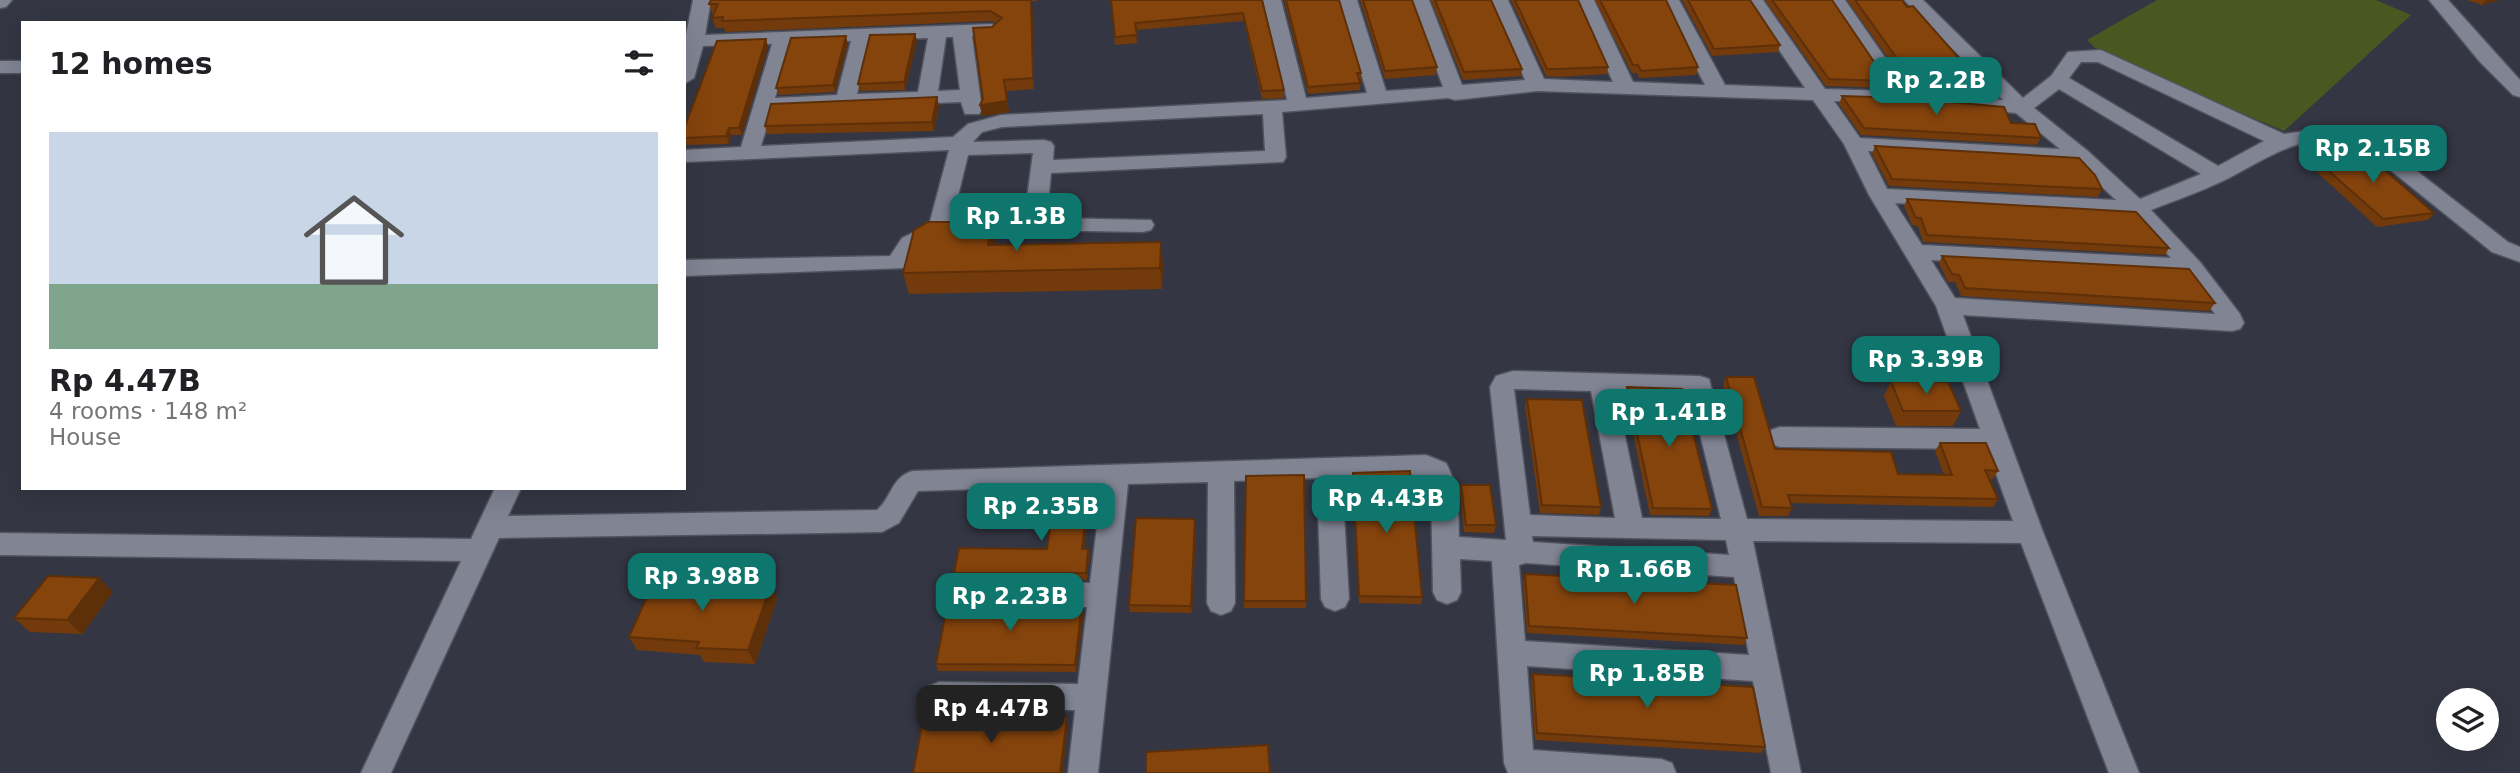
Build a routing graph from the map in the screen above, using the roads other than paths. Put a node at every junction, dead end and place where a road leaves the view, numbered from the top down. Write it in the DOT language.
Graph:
graph roads {
  1 [pos="702,0"];
  2 [pos="1272,0"];
  3 [pos="1348,0"];
  4 [pos="1420,0"];
  5 [pos="1499,0"];
  6 [pos="1585,0"];
  7 [pos="1670,0"];
  8 [pos="1754,0"];
  9 [pos="1836,0"];
  10 [pos="1913,0"];
  11 [pos="2438,0"];
  12 [pos="992,30"];
  13 [pos="962,31"];
  14 [pos="939,32"];
  15 [pos="862,35"];
  16 [pos="783,38"];
  17 [pos="695,41"];
  18 [pos="0,67"];
  19 [pos="21,67"];
  20 [pos="686,71"];
  21 [pos="2058,80"];
  22 [pos="1537,85"];
  23 [pos="1625,87"];
  24 [pos="1717,89"];
  25 [pos="2520,91"];
  26 [pos="1820,93"];
  27 [pos="1455,94"];
  28 [pos="970,96"];
  29 [pos="927,97"];
  30 [pos="1378,97"];
  31 [pos="1903,97"];
  32 [pos="845,101"];
  33 [pos="763,104"];
  34 [pos="1298,105"];
  35 [pos="1272,107"];
  36 [pos="2022,108"];
  37 [pos="965,140"];
  38 [pos="2281,141"];
  39 [pos="1854,144"];
  40 [pos="749,153"];
  41 [pos="686,156"];
  42 [pos="2082,157"];
  43 [pos="1042,167"];
  44 [pos="2218,176"];
  45 [pos="1880,195"];
  46 [pos="2137,208"];
  47 [pos="1143,225"];
  48 [pos="1918,252"];
  49 [pos="2520,255"];
  50 [pos="2192,267"];
  51 [pos="686,268"];
  52 [pos="1948,306"];
  53 [pos="1602,382"];
  54 [pos="1780,437"];
  55 [pos="1996,439"];
  56 [pos="1329,467"];
  57 [pos="1221,471"];
  58 [pos="1116,474"];
  59 [pos="507,490"];
  60 [pos="1517,525"];
  61 [pos="1631,529"];
  62 [pos="1737,530"];
  63 [pos="2030,532"];
  64 [pos="484,538"];
  65 [pos="0,544"];
  66 [pos="1446,547"];
  67 [pos="1513,553"];
  68 [pos="1746,567"];
  69 [pos="1447,592"];
  70 [pos="953,595"];
  71 [pos="1102,595"];
  72 [pos="1335,599"];
  73 [pos="1222,603"];
  74 [pos="1511,653"];
  75 [pos="1765,669"];
  76 [pos="939,695"];
  77 [pos="1091,697"];
  78 [pos="376,773"];
  79 [pos="1083,773"];
  80 [pos="1661,773"];
  81 [pos="1786,773"];
  82 [pos="2124,773"];
  1 -- 17 [label="street"];
  2 -- 34 [label="street"];
  3 -- 30 [label="street"];
  4 -- 27 [label="street"];
  5 -- 22 [label="street"];
  6 -- 23 [label="street"];
  7 -- 24 [label="street"];
  8 -- 26 [label="street"];
  9 -- 31 [label="street"];
  10 -- 36 [label="street"];
  11 -- 25 [label="street"];
  12 -- 13 [label="street"];
  13 -- 14 [label="street"];
  13 -- 28 [label="street"];
  14 -- 15 [label="street"];
  14 -- 29 [label="street"];
  15 -- 16 [label="street"];
  15 -- 32 [label="street"];
  16 -- 17 [label="street"];
  16 -- 33 [label="street"];
  17 -- 20 [label="street"];
  18 -- 19 [label="street"];
  21 -- 36 [label="street"];
  21 -- 38 [label="street"];
  21 -- 44 [label="street"];
  22 -- 23 [label="street"];
  22 -- 27 [label="street"];
  23 -- 24 [label="street"];
  24 -- 26 [label="street"];
  26 -- 31 [label="street"];
  26 -- 39 [label="street"];
  27 -- 30 [label="street"];
  28 -- 29 [label="street"];
  28 -- 37 [label="street"];
  29 -- 32 [label="street"];
  30 -- 34 [label="street"];
  31 -- 36 [label="street"];
  32 -- 33 [label="street"];
  33 -- 40 [label="street"];
  34 -- 35 [label="street"];
  35 -- 37 [label="street"];
  35 -- 43 [label="street"];
  36 -- 42 [label="street"];
  37 -- 40 [label="street"];
  37 -- 43 [label="street"];
  37 -- 51 [label="street"];
  38 -- 44 [label="street"];
  38 -- 49 [label="street"];
  39 -- 42 [label="street"];
  39 -- 45 [label="street"];
  40 -- 41 [label="street"];
  42 -- 46 [label="street"];
  43 -- 47 [label="street"];
  44 -- 46 [label="street"];
  45 -- 46 [label="street"];
  45 -- 48 [label="street"];
  46 -- 50 [label="street"];
  48 -- 50 [label="street"];
  48 -- 52 [label="street"];
  50 -- 52 [label="street"];
  52 -- 55 [label="street"];
  53 -- 60 [label="street"];
  53 -- 61 [label="street"];
  53 -- 62 [label="street"];
  54 -- 55 [label="street"];
  55 -- 63 [label="street"];
  56 -- 57 [label="street"];
  56 -- 66 [label="street"];
  56 -- 72 [label="street"];
  57 -- 58 [label="street"];
  57 -- 73 [label="street"];
  58 -- 64 [label="street"];
  58 -- 71 [label="street"];
  59 -- 64 [label="street"];
  60 -- 61 [label="street"];
  60 -- 67 [label="street"];
  61 -- 62 [label="street"];
  62 -- 63 [label="street"];
  62 -- 68 [label="street"];
  63 -- 82 [label="street"];
  64 -- 65 [label="street"];
  64 -- 78 [label="street"];
  66 -- 67 [label="street"];
  66 -- 69 [label="street"];
  67 -- 68 [label="street"];
  67 -- 74 [label="street"];
  68 -- 75 [label="street"];
  70 -- 71 [label="street"];
  71 -- 77 [label="street"];
  74 -- 75 [label="street"];
  74 -- 80 [label="street"];
  75 -- 81 [label="street"];
  76 -- 77 [label="street"];
  77 -- 79 [label="street"];
}
